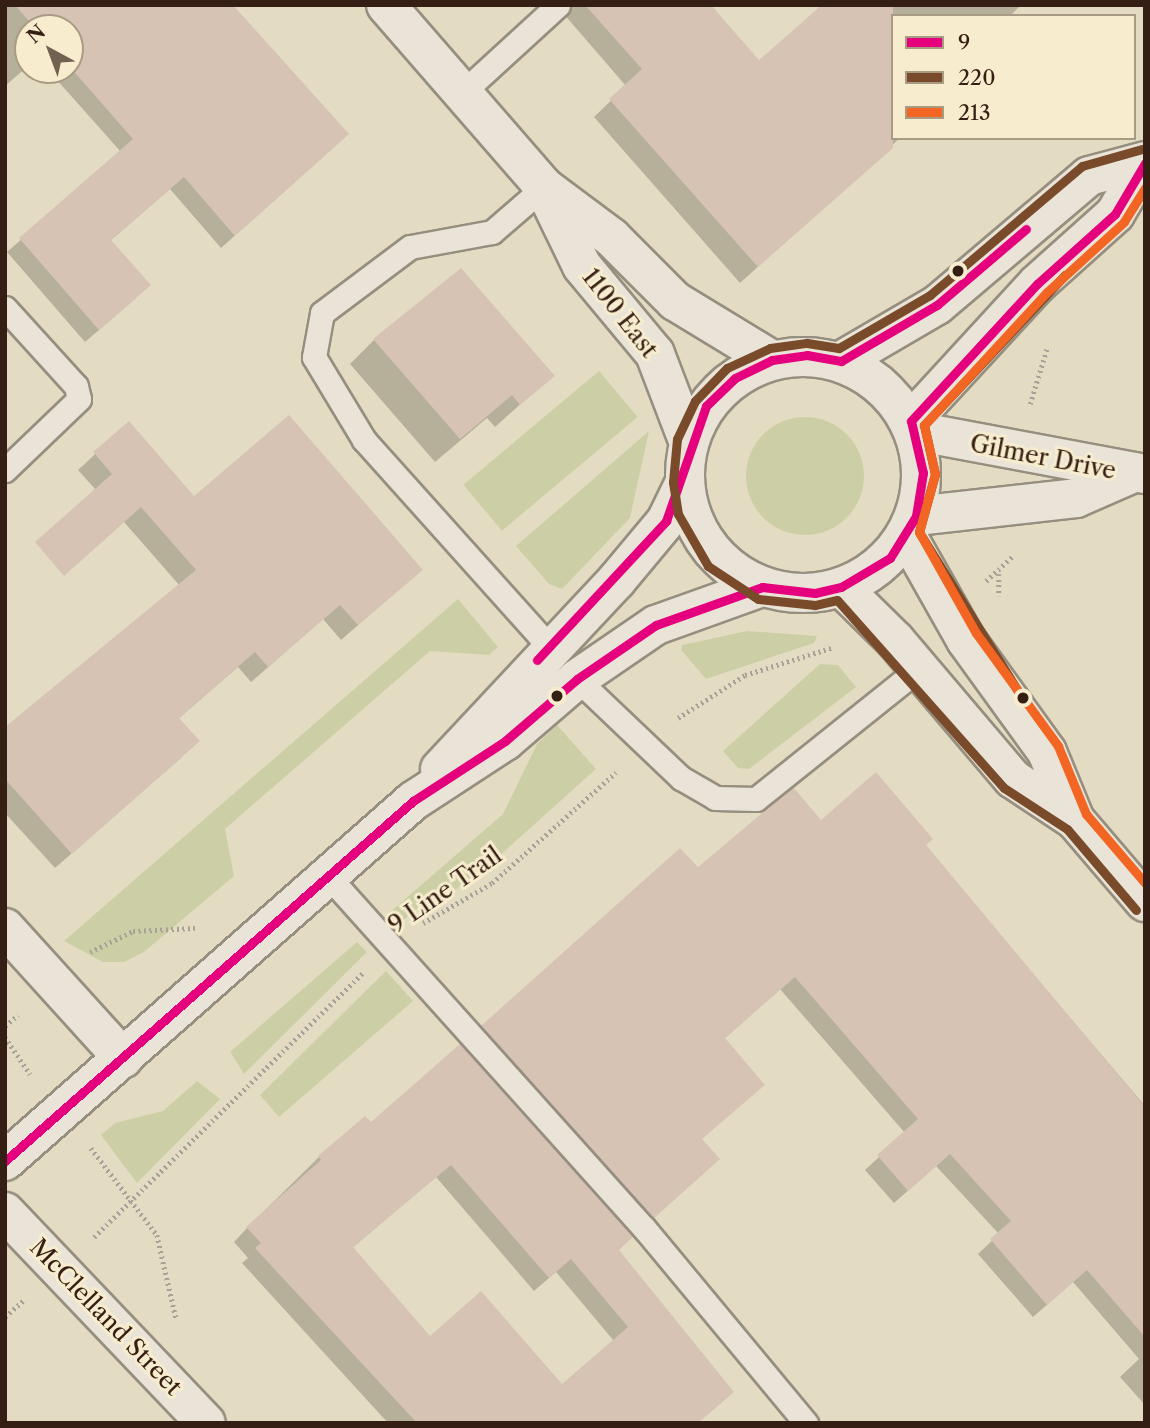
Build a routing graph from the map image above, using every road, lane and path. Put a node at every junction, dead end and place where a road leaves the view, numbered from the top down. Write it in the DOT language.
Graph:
graph roads {
  1 [pos="386,5"];
  2 [pos="558,5"];
  3 [pos="462,93"];
  4 [pos="1145,162"];
  5 [pos="544,187"];
  6 [pos="5,307"];
  7 [pos="772,360"];
  8 [pos="841,361"];
  9 [pos="913,426"];
  10 [pos="689,443"];
  11 [pos="5,470"];
  12 [pos="1137,474"];
  13 [pos="685,482"];
  14 [pos="911,525"];
  15 [pos="1015,549"];
  16 [pos="980,585"];
  17 [pos="762,587"];
  18 [pos="841,587"];
  19 [pos="549,646"];
  20 [pos="832,646"];
  21 [pos="918,669"];
  22 [pos="578,679"];
  23 [pos="648,743"];
  24 [pos="413,802"];
  25 [pos="1075,820"];
  26 [pos="328,876"];
  27 [pos="1145,902"];
  28 [pos="5,929"];
  29 [pos="393,948"];
  30 [pos="5,1037"];
  31 [pos="123,1058"];
  32 [pos="30,1076"];
  33 [pos="88,1145"];
  34 [pos="5,1161"];
  35 [pos="135,1201"];
  36 [pos="5,1212"];
  37 [pos="86,1244"];
  38 [pos="22,1302"];
  39 [pos="5,1317"];
  40 [pos="177,1326"];
  41 [pos="206,1423"];
  42 [pos="806,1423"];
  1 -- 3 [label="street, 1100 East"];
  2 -- 3 [label="lane"];
  3 -- 5 [label="street, 1100 East"];
  4 -- 8 [label="street"];
  4 -- 9 [label="street"];
  5 -- 7 [label="street, 1100 East"];
  5 -- 10 [label="street, 1100 East"];
  5 -- 19 [label="lane"];
  6 -- 11 [label="lane"];
  7 -- 8 [label="street"];
  7 -- 10 [label="street"];
  8 -- 9 [label="street"];
  9 -- 12 [label="street, Gilmer Drive"];
  9 -- 14 [label="street"];
  10 -- 13 [label="street"];
  12 -- 14 [label="street, Gilmer Drive"];
  13 -- 17 [label="street"];
  13 -- 19 [label="street"];
  14 -- 18 [label="street"];
  14 -- 25 [label="street"];
  15 -- 16 [label="path"];
  17 -- 18 [label="street"];
  17 -- 22 [label="street"];
  18 -- 21 [label="street"];
  19 -- 24 [label="street"];
  20 -- 23 [label="path, 9 Line Trail"];
  21 -- 23 [label="lane"];
  21 -- 25 [label="street"];
  22 -- 23 [label="lane"];
  22 -- 24 [label="street"];
  23 -- 29 [label="path, 9 Line Trail"];
  24 -- 26 [label="street"];
  25 -- 27 [label="street"];
  26 -- 29 [label="lane"];
  26 -- 31 [label="street"];
  28 -- 31 [label="street"];
  29 -- 35 [label="path, 9 Line Trail"];
  29 -- 42 [label="lane"];
  30 -- 32 [label="path"];
  31 -- 34 [label="street"];
  33 -- 35 [label="path"];
  35 -- 37 [label="path, 9 Line Trail"];
  35 -- 40 [label="path"];
  36 -- 41 [label="street, McClelland Street"];
  38 -- 39 [label="path"];
}
